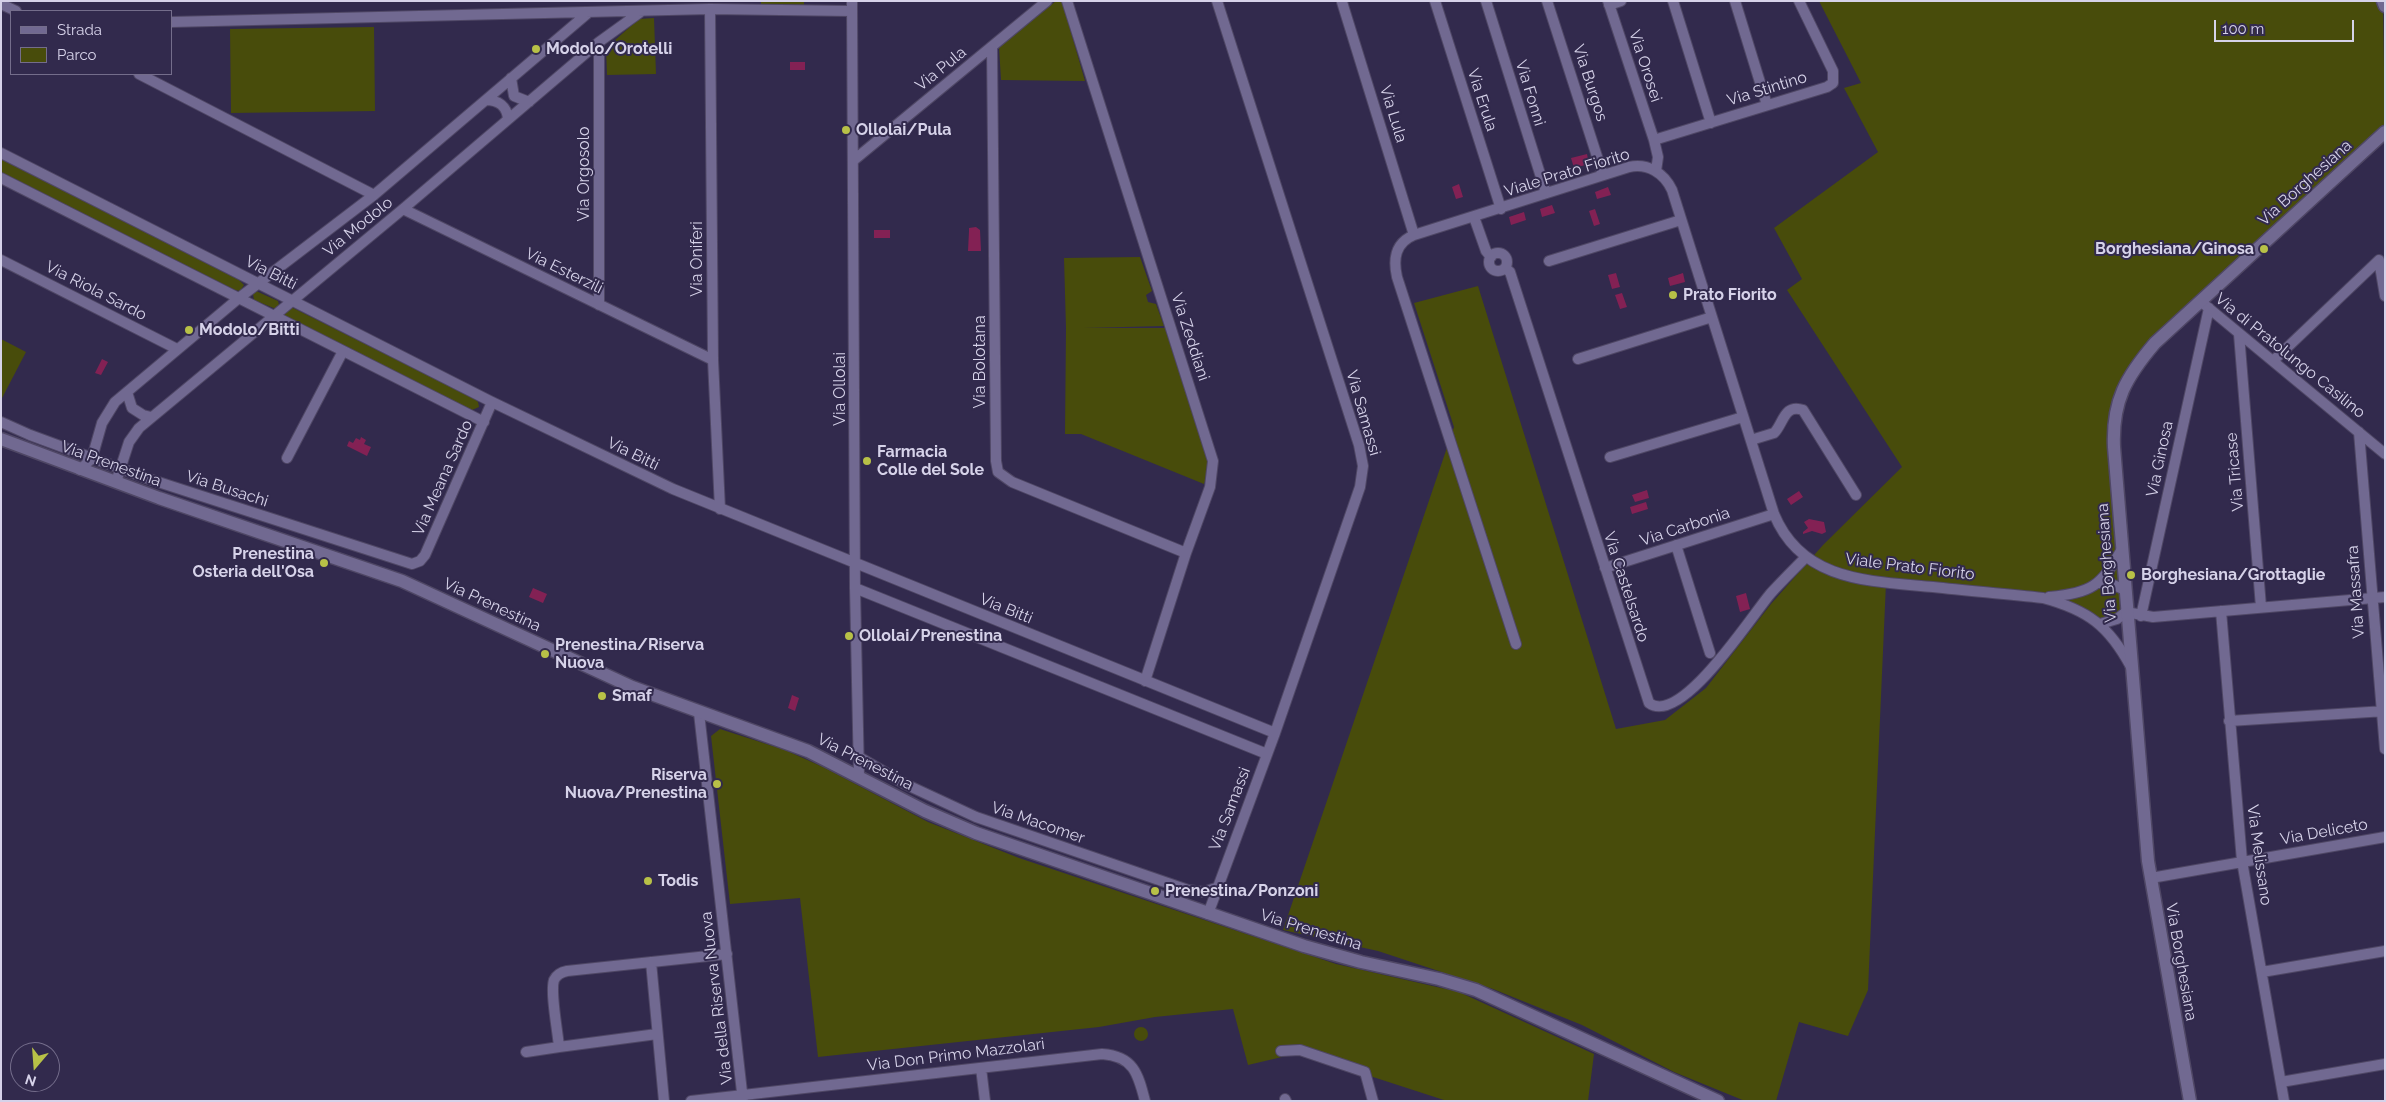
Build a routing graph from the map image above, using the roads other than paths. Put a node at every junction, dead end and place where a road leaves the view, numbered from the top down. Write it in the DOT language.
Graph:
graph roads {
  1 [pos="1047,1"];
  2 [pos="1067,1"];
  3 [pos="1217,1"];
  4 [pos="1435,1"];
  5 [pos="1486,1"];
  6 [pos="1547,1"];
  7 [pos="1621,1"];
  8 [pos="1673,1"];
  9 [pos="1735,1"];
  10 [pos="1798,1"];
  11 [pos="2383,1"];
  12 [pos="1342,2"];
  13 [pos="1609,3"];
  14 [pos="1,4"];
  15 [pos="852,6"];
  16 [pos="2385,6"];
  17 [pos="710,9"];
  18 [pos="14,10"];
  19 [pos="642,11"];
  20 [pos="588,13"];
  21 [pos="172,22"];
  22 [pos="599,42"];
  23 [pos="992,47"];
  24 [pos="141,75"];
  25 [pos="511,78"];
  26 [pos="486,100"];
  27 [pos="529,102"];
  28 [pos="1768,105"];
  29 [pos="508,119"];
  30 [pos="1711,122"];
  31 [pos="2385,132"];
  32 [pos="1654,140"];
  33 [pos="1,152"];
  34 [pos="854,160"];
  35 [pos="1656,171"];
  36 [pos="1603,175"];
  37 [pos="1,178"];
  38 [pos="1546,193"];
  39 [pos="374,195"];
  40 [pos="1501,208"];
  41 [pos="404,209"];
  42 [pos="1474,217"];
  43 [pos="1681,220"];
  44 [pos="1414,235"];
  45 [pos="1,260"];
  46 [pos="1549,261"];
  47 [pos="258,283"];
  48 [pos="2385,296"];
  49 [pos="239,298"];
  50 [pos="291,300"];
  51 [pos="2204,304"];
  52 [pos="599,305"];
  53 [pos="274,315"];
  54 [pos="1712,317"];
  55 [pos="2240,334"];
  56 [pos="177,349"];
  57 [pos="342,351"];
  58 [pos="1578,359"];
  59 [pos="713,360"];
  60 [pos="2273,361"];
  61 [pos="127,392"];
  62 [pos="492,402"];
  63 [pos="151,417"];
  64 [pos="1743,417"];
  65 [pos="1,422"];
  66 [pos="484,422"];
  67 [pos="2359,432"];
  68 [pos="1,439"];
  69 [pos="1751,440"];
  70 [pos="2385,454"];
  71 [pos="1610,456"];
  72 [pos="92,458"];
  73 [pos="287,458"];
  74 [pos="121,469"];
  75 [pos="80,470"];
  76 [pos="116,482"];
  77 [pos="164,484"];
  78 [pos="1856,495"];
  79 [pos="159,498"];
  80 [pos="720,509"];
  81 [pos="1774,514"];
  82 [pos="1676,545"];
  83 [pos="2122,549"];
  84 [pos="1186,553"];
  85 [pos="1806,557"];
  86 [pos="418,563"];
  87 [pos="855,564"];
  88 [pos="1605,568"];
  89 [pos="2099,583"];
  90 [pos="855,588"];
  91 [pos="2125,590"];
  92 [pos="2385,597"];
  93 [pos="2043,598"];
  94 [pos="2372,598"];
  95 [pos="2261,607"];
  96 [pos="2222,611"];
  97 [pos="2126,612"];
  98 [pos="2141,616"];
  99 [pos="2100,624"];
  100 [pos="1516,644"];
  101 [pos="1710,653"];
  102 [pos="2131,667"];
  103 [pos="1145,682"];
  104 [pos="2383,711"];
  105 [pos="699,713"];
  106 [pos="2229,722"];
  107 [pos="1275,733"];
  108 [pos="2385,749"];
  109 [pos="1267,754"];
  110 [pos="859,757"];
  111 [pos="859,776"];
  112 [pos="2385,837"];
  113 [pos="2242,861"];
  114 [pos="2151,878"];
  115 [pos="1216,888"];
  116 [pos="1208,914"];
  117 [pos="2385,951"];
  118 [pos="727,954"];
  119 [pos="651,962"];
  120 [pos="2262,972"];
  121 [pos="657,1034"];
  122 [pos="559,1047"];
  123 [pos="1281,1051"];
  124 [pos="526,1052"];
  125 [pos="2385,1064"];
  126 [pos="981,1068"];
  127 [pos="2281,1082"];
  128 [pos="743,1098"];
  129 [pos="664,1101"];
  130 [pos="691,1101"];
  131 [pos="985,1101"];
  132 [pos="1145,1101"];
  133 [pos="1373,1101"];
  134 [pos="1718,1101"];
  135 [pos="2190,1101"];
  136 [pos="2284,1101"];
  1 -- 23 [label="street, Via Pula"];
  2 -- 84 [label="street, Via Zeddiani"];
  3 -- 107 [label="street, Via Samassi"];
  4 -- 40 [label="street, Via Erula"];
  5 -- 38 [label="street, Via Fonni"];
  6 -- 36 [label="street, Via Burgos"];
  7 -- 13 [label="street"];
  8 -- 30 [label="street"];
  9 -- 28 [label="street"];
  10 -- 28 [label="street, Via Stintino"];
  11 -- 16 [label="main road"];
  12 -- 44 [label="street, Via Lula"];
  13 -- 32 [label="street, Via Orosei"];
  14 -- 18 [label="street"];
  15 -- 17 [label="street"];
  15 -- 34 [label="street, Via Ollolai"];
  17 -- 19 [label="street"];
  17 -- 59 [label="street, Via Oniferi"];
  19 -- 20 [label="street"];
  19 -- 22 [label="street, Via Modolo"];
  20 -- 21 [label="street"];
  20 -- 25 [label="street, Via Modolo"];
  22 -- 27 [label="street, Via Modolo"];
  22 -- 52 [label="street, Via Orgosolo"];
  23 -- 34 [label="street, Via Pula"];
  23 -- 84 [label="street, Via Bolotana"];
  24 -- 39 [label="street"];
  25 -- 26 [label="street, Via Modolo"];
  25 -- 27 [label="street"];
  26 -- 29 [label="street"];
  26 -- 39 [label="street, Via Modolo"];
  27 -- 29 [label="street, Via Modolo"];
  28 -- 30 [label="street, Via Stintino"];
  29 -- 41 [label="street, Via Modolo"];
  30 -- 32 [label="street, Via Stintino"];
  31 -- 51 [label="main road, Via Borghesiana"];
  32 -- 35 [label="street"];
  33 -- 47 [label="street, Via Bitti"];
  34 -- 87 [label="street, Via Ollolai"];
  35 -- 36 [label="street, Viale Prato Fiorito"];
  35 -- 43 [label="street, Viale Prato Fiorito"];
  36 -- 38 [label="street, Viale Prato Fiorito"];
  37 -- 49 [label="street"];
  38 -- 40 [label="street, Viale Prato Fiorito"];
  39 -- 47 [label="street, Via Modolo"];
  40 -- 42 [label="street, Viale Prato Fiorito"];
  41 -- 50 [label="street, Via Modolo"];
  41 -- 52 [label="street, Via Esterzili"];
  42 -- 44 [label="street, Viale Prato Fiorito"];
  42 -- 88 [label="street, Via Castelsardo"];
  43 -- 46 [label="street"];
  43 -- 54 [label="street, Viale Prato Fiorito"];
  44 -- 100 [label="street, Viale Prato Fiorito"];
  45 -- 56 [label="street, Via Riola Sardo"];
  47 -- 49 [label="street, Via Modolo"];
  47 -- 50 [label="street, Via Bitti"];
  48 -- 60 [label="street"];
  49 -- 53 [label="street"];
  49 -- 56 [label="street, Via Modolo"];
  50 -- 53 [label="street, Via Modolo"];
  50 -- 62 [label="street, Via Bitti"];
  51 -- 55 [label="street, Via di Pratolungo Casilino"];
  51 -- 83 [label="main road, Via Borghesiana"];
  51 -- 98 [label="street, Via Ginosa"];
  52 -- 59 [label="street, Via Esterzili"];
  53 -- 57 [label="street"];
  53 -- 63 [label="street, Via Modolo"];
  54 -- 58 [label="street"];
  54 -- 64 [label="street, Viale Prato Fiorito"];
  55 -- 60 [label="street, Via di Pratolungo Casilino"];
  55 -- 95 [label="street, Via Tricase"];
  56 -- 61 [label="street, Via Modolo"];
  57 -- 66 [label="street"];
  57 -- 73 [label="street"];
  59 -- 80 [label="street, Via Oniferi"];
  60 -- 67 [label="street, Via di Pratolungo Casilino"];
  61 -- 63 [label="street"];
  61 -- 72 [label="street, Via Modolo"];
  62 -- 66 [label="street, Via Meana Sardo"];
  62 -- 80 [label="street, Via Bitti"];
  63 -- 74 [label="street, Via Modolo"];
  64 -- 69 [label="street, Viale Prato Fiorito"];
  64 -- 71 [label="street"];
  65 -- 72 [label="street, Via Busachi"];
  66 -- 86 [label="street, Via Meana Sardo"];
  67 -- 70 [label="street, Via di Pratolungo Casilino"];
  67 -- 94 [label="street, Via Massafra"];
  68 -- 75 [label="main road, Via Prenestina"];
  69 -- 78 [label="street"];
  69 -- 81 [label="street, Viale Prato Fiorito"];
  72 -- 74 [label="street, Via Busachi"];
  72 -- 75 [label="street, Via Modolo"];
  74 -- 76 [label="street, Via Modolo"];
  74 -- 77 [label="street, Via Busachi"];
  75 -- 76 [label="main road, Via Prenestina"];
  76 -- 79 [label="main road, Via Prenestina"];
  77 -- 79 [label="street"];
  77 -- 86 [label="street, Via Busachi"];
  79 -- 105 [label="main road, Via Prenestina"];
  80 -- 87 [label="street, Via Bitti"];
  81 -- 82 [label="street, Via Carbonia"];
  81 -- 85 [label="street, Viale Prato Fiorito"];
  82 -- 88 [label="street, Via Carbonia"];
  82 -- 101 [label="street"];
  83 -- 89 [label="street"];
  83 -- 91 [label="main road, Via Borghesiana"];
  84 -- 103 [label="street, Via Zeddiani"];
  85 -- 88 [label="street, Via Castelsardo"];
  85 -- 93 [label="street, Viale Prato Fiorito"];
  87 -- 90 [label="street, Via Ollolai"];
  87 -- 103 [label="street, Via Bitti"];
  89 -- 91 [label="street"];
  89 -- 93 [label="street, Viale Prato Fiorito"];
  90 -- 109 [label="street"];
  90 -- 110 [label="street, Via Ollolai"];
  91 -- 97 [label="main road, Via Borghesiana"];
  92 -- 94 [label="street"];
  93 -- 99 [label="street, Viale Prato Fiorito"];
  94 -- 95 [label="street"];
  94 -- 104 [label="street, Via Massafra"];
  95 -- 96 [label="street"];
  96 -- 98 [label="street"];
  96 -- 106 [label="street, Via Melissano"];
  97 -- 98 [label="street"];
  97 -- 99 [label="street"];
  97 -- 102 [label="main road, Via Borghesiana"];
  99 -- 102 [label="street, Viale Prato Fiorito"];
  102 -- 114 [label="main road, Via Borghesiana"];
  103 -- 107 [label="street, Via Bitti"];
  104 -- 106 [label="street"];
  104 -- 108 [label="street, Via Massafra"];
  105 -- 111 [label="main road, Via Prenestina"];
  105 -- 118 [label="street, Via della Riserva Nuova"];
  106 -- 113 [label="street, Via Melissano"];
  107 -- 109 [label="street, Via Samassi"];
  109 -- 115 [label="street, Via Samassi"];
  110 -- 111 [label="street, Via Ollolai"];
  110 -- 115 [label="street, Via Macomer"];
  111 -- 116 [label="main road, Via Prenestina"];
  112 -- 113 [label="street, Via Deliceto"];
  113 -- 114 [label="street, Via Deliceto"];
  113 -- 120 [label="street, Via Melissano"];
  114 -- 135 [label="main road, Via Borghesiana"];
  115 -- 116 [label="street, Via Samassi"];
  116 -- 134 [label="main road, Via Prenestina"];
  117 -- 120 [label="street"];
  118 -- 119 [label="street"];
  118 -- 128 [label="street, Via della Riserva Nuova"];
  119 -- 121 [label="street"];
  119 -- 122 [label="street"];
  120 -- 127 [label="street, Via Melissano"];
  121 -- 122 [label="street"];
  121 -- 129 [label="street"];
  122 -- 124 [label="street"];
  123 -- 133 [label="street"];
  125 -- 127 [label="street"];
  126 -- 128 [label="street, Via Don Primo Mazzolari"];
  126 -- 131 [label="street"];
  126 -- 132 [label="street, Via Don Primo Mazzolari"];
  127 -- 136 [label="street, Via Melissano"];
  128 -- 130 [label="street, Via Don Primo Mazzolari"];
}
